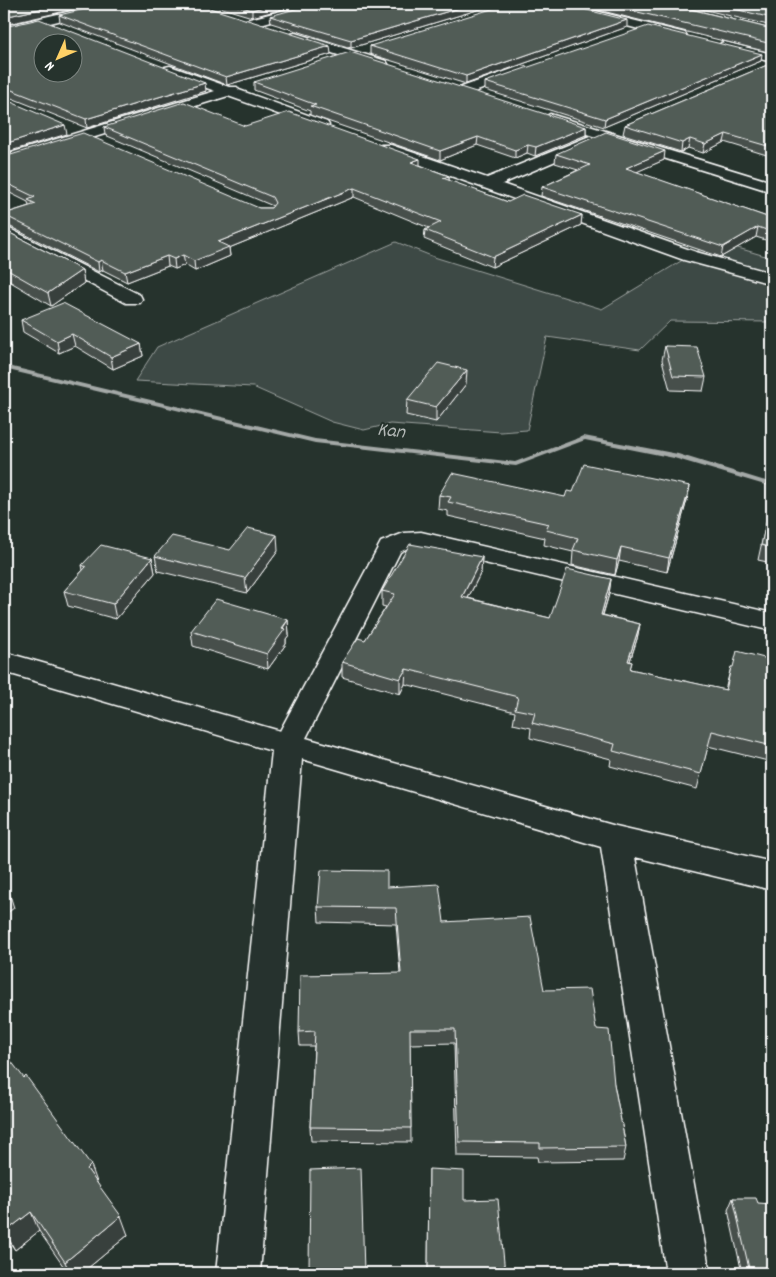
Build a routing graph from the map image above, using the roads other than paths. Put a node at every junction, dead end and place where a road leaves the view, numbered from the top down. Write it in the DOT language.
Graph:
graph roads {
  1 [pos="117,4"];
  2 [pos="320,4"];
  3 [pos="554,4"];
  4 [pos="234,18"];
  5 [pos="42,22"];
  6 [pos="250,23"];
  7 [pos="646,27"];
  8 [pos="4,30"];
  9 [pos="70,32"];
  10 [pos="619,36"];
  11 [pos="691,38"];
  12 [pos="709,42"];
  13 [pos="377,46"];
  14 [pos="349,54"];
  15 [pos="772,58"];
  16 [pos="330,60"];
  17 [pos="772,63"];
  18 [pos="153,64"];
  19 [pos="537,65"];
  20 [pos="393,68"];
  21 [pos="754,71"];
  22 [pos="255,83"];
  23 [pos="227,92"];
  24 [pos="482,96"];
  25 [pos="538,114"];
  26 [pos="62,124"];
  27 [pos="622,128"];
  28 [pos="338,131"];
  29 [pos="87,135"];
  30 [pos="604,135"];
  31 [pos="105,142"];
  32 [pos="376,145"];
  33 [pos="4,160"];
  34 [pos="768,182"];
  35 [pos="487,184"];
  36 [pos="4,231"];
  37 [pos="772,278"];
  38 [pos="133,299"];
  39 [pos="772,622"];
  40 [pos="4,662"];
  41 [pos="288,743"];
  42 [pos="616,839"];
  43 [pos="772,876"];
  44 [pos="238,1273"];
  45 [pos="688,1273"];
  1 -- 5 [label="street"];
  2 -- 6 [label="street"];
  3 -- 7 [label="street"];
  4 -- 6 [label="street"];
  5 -- 8 [label="street"];
  5 -- 9 [label="street"];
  6 -- 14 [label="street"];
  7 -- 10 [label="street"];
  7 -- 11 [label="street"];
  12 -- 15 [label="street"];
  13 -- 14 [label="street"];
  14 -- 16 [label="street"];
  14 -- 20 [label="street"];
  17 -- 21 [label="street"];
  18 -- 23 [label="street"];
  19 -- 24 [label="street"];
  22 -- 23 [label="street"];
  23 -- 28 [label="street"];
  23 -- 29 [label="street"];
  25 -- 30 [label="street"];
  26 -- 29 [label="street"];
  27 -- 30 [label="street"];
  29 -- 31 [label="street"];
  29 -- 33 [label="street"];
  30 -- 34 [label="street"];
  30 -- 35 [label="street"];
  32 -- 35 [label="street"];
  35 -- 37 [label="street"];
  36 -- 38 [label="street"];
  39 -- 41 [label="street"];
  40 -- 41 [label="street"];
  41 -- 42 [label="street"];
  41 -- 44 [label="street"];
  42 -- 43 [label="street"];
  42 -- 45 [label="street"];
}
